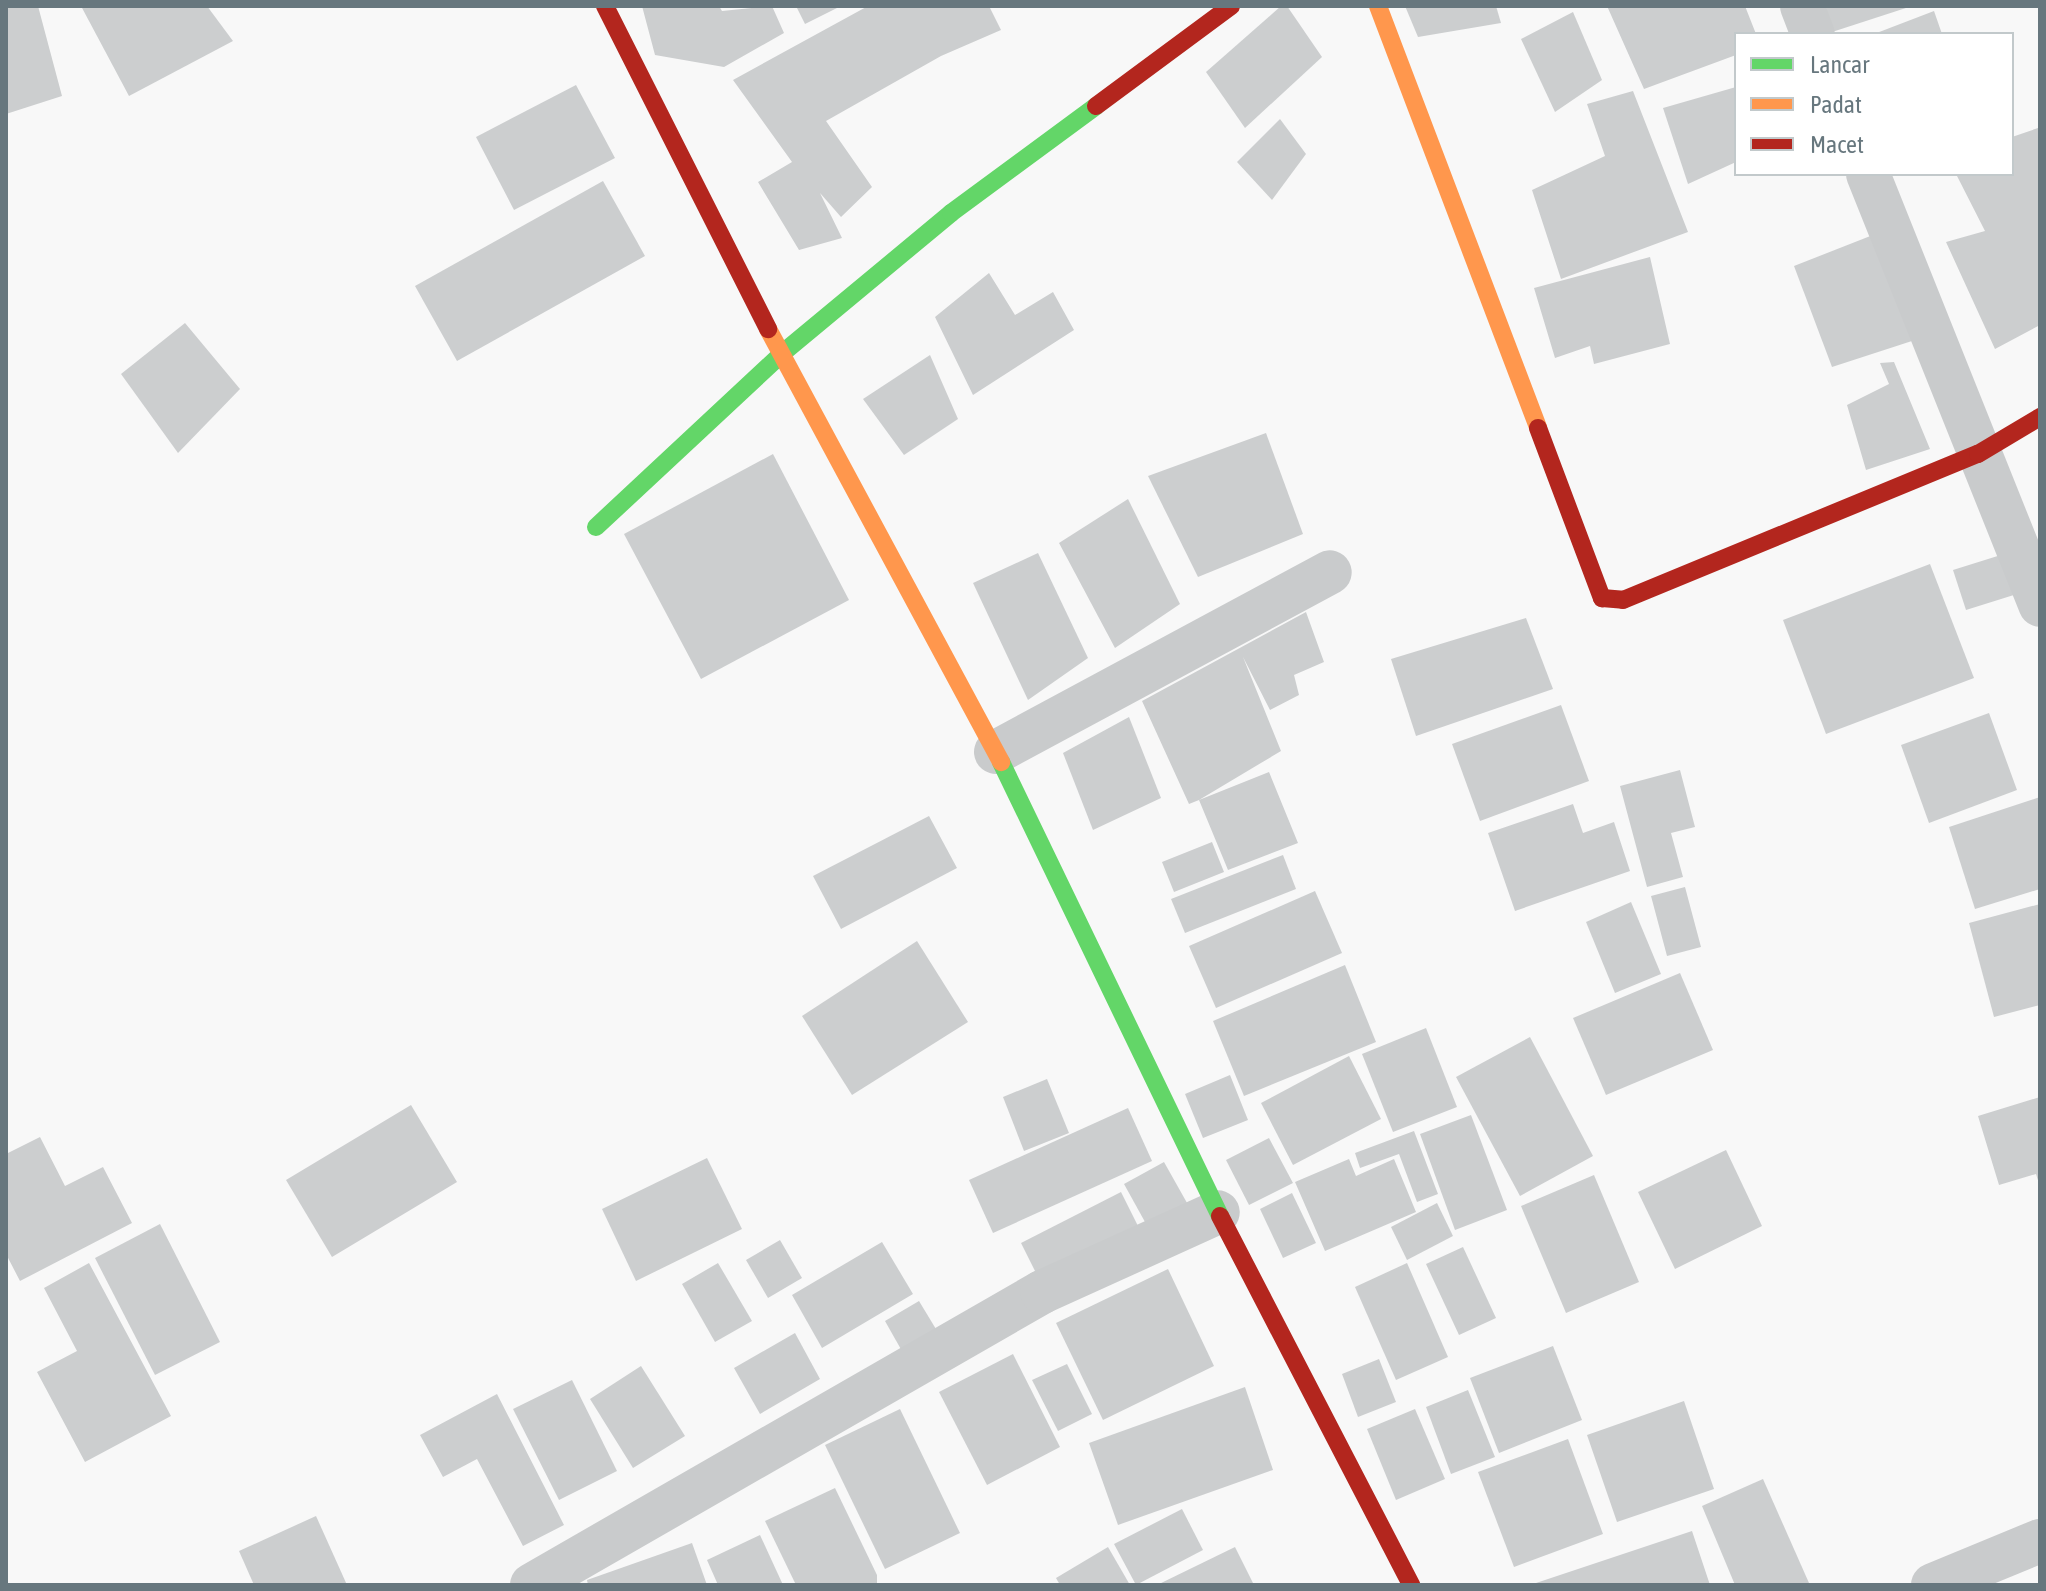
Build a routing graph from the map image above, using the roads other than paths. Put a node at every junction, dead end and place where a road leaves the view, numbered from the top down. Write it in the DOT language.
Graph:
graph roads {
  1 [pos="605,6"];
  2 [pos="1231,6"];
  3 [pos="1378,6"];
  4 [pos="1802,6"];
  5 [pos="1812,32"];
  6 [pos="1869,176"];
  7 [pos="785,351"];
  8 [pos="2040,417"];
  9 [pos="1978,454"];
  10 [pos="596,527"];
  11 [pos="1330,572"];
  12 [pos="2040,605"];
  13 [pos="996,752"];
  14 [pos="1218,1212"];
  15 [pos="2040,1541"];
  16 [pos="532,1585"];
  17 [pos="1411,1585"];
  18 [pos="1933,1585"];
  1 -- 7 [label="street"];
  2 -- 7 [label="street"];
  3 -- 9 [label="street"];
  4 -- 5 [label="street"];
  6 -- 9 [label="street"];
  7 -- 10 [label="street"];
  7 -- 13 [label="street"];
  8 -- 9 [label="street"];
  9 -- 12 [label="street"];
  11 -- 13 [label="street"];
  13 -- 14 [label="street"];
  14 -- 16 [label="street"];
  14 -- 17 [label="street"];
  15 -- 18 [label="street"];
}
